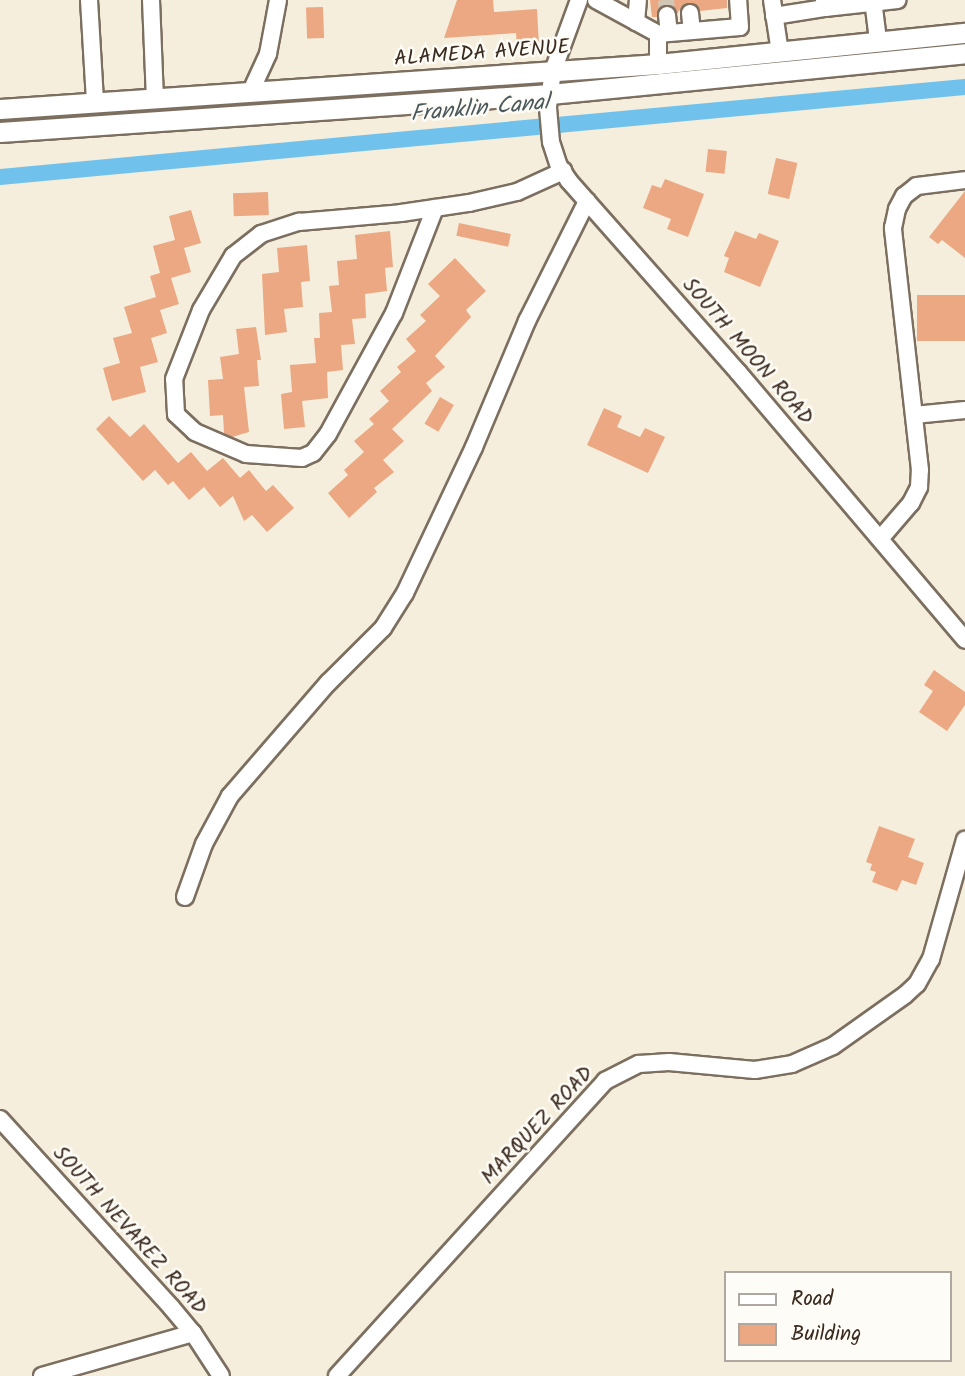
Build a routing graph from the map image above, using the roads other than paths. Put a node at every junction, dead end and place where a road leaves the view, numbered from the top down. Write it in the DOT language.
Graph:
graph roads {
  1 [pos="89,0"];
  2 [pos="150,0"];
  3 [pos="278,0"];
  4 [pos="579,0"];
  5 [pos="596,0"];
  6 [pos="638,0"];
  7 [pos="738,0"];
  8 [pos="898,0"];
  9 [pos="873,1"];
  10 [pos="824,4"];
  11 [pos="773,8"];
  12 [pos="690,13"];
  13 [pos="667,15"];
  14 [pos="636,22"];
  15 [pos="714,29"];
  16 [pos="692,31"];
  17 [pos="965,33"];
  18 [pos="663,34"];
  19 [pos="878,40"];
  20 [pos="780,52"];
  21 [pos="965,53"];
  22 [pos="717,58"];
  23 [pos="658,64"];
  24 [pos="553,71"];
  25 [pos="251,91"];
  26 [pos="155,98"];
  27 [pos="549,101"];
  28 [pos="95,102"];
  29 [pos="0,109"];
  30 [pos="0,132"];
  31 [pos="563,171"];
  32 [pos="965,180"];
  33 [pos="587,201"];
  34 [pos="435,208"];
  35 [pos="965,410"];
  36 [pos="914,415"];
  37 [pos="880,539"];
  38 [pos="965,640"];
  39 [pos="965,840"];
  40 [pos="185,897"];
  41 [pos="0,1119"];
  42 [pos="193,1333"];
  43 [pos="42,1376"];
  44 [pos="221,1376"];
  45 [pos="337,1376"];
  1 -- 28 [label="street"];
  2 -- 26 [label="street"];
  3 -- 25 [label="street"];
  4 -- 24 [label="street, SOUTH MOON ROAD"];
  5 -- 14 [label="street"];
  6 -- 14 [label="street"];
  7 -- 15 [label="street"];
  8 -- 9 [label="street"];
  9 -- 10 [label="street"];
  9 -- 19 [label="street"];
  10 -- 11 [label="street"];
  11 -- 20 [label="street"];
  12 -- 16 [label="street"];
  13 -- 18 [label="street"];
  14 -- 18 [label="street"];
  15 -- 16 [label="street"];
  15 -- 22 [label="street"];
  16 -- 18 [label="street"];
  17 -- 19 [label="main road, ALAMEDA AVENUE"];
  18 -- 23 [label="street"];
  19 -- 20 [label="main road, ALAMEDA AVENUE"];
  20 -- 22 [label="main road, ALAMEDA AVENUE"];
  21 -- 27 [label="main road, ALAMEDA AVENUE"];
  22 -- 23 [label="main road, ALAMEDA AVENUE"];
  23 -- 24 [label="main road, ALAMEDA AVENUE"];
  24 -- 25 [label="main road, ALAMEDA AVENUE"];
  24 -- 27 [label="street, SOUTH MOON ROAD"];
  25 -- 26 [label="main road, ALAMEDA AVENUE"];
  26 -- 28 [label="main road, ALAMEDA AVENUE"];
  27 -- 30 [label="main road, ALAMEDA AVENUE"];
  27 -- 31 [label="street, SOUTH MOON ROAD"];
  28 -- 29 [label="main road, ALAMEDA AVENUE"];
  31 -- 33 [label="street, SOUTH MOON ROAD"];
  31 -- 34 [label="street"];
  32 -- 36 [label="street"];
  33 -- 37 [label="street, SOUTH MOON ROAD"];
  33 -- 40 [label="street"];
  34 -- 34 [label="street"];
  35 -- 36 [label="street"];
  36 -- 37 [label="street"];
  37 -- 38 [label="street, SOUTH MOON ROAD"];
  39 -- 45 [label="street, MARQUEZ ROAD"];
  41 -- 42 [label="street, SOUTH NEVAREZ ROAD"];
  42 -- 43 [label="street"];
  42 -- 44 [label="street, SOUTH NEVAREZ ROAD"];
}
